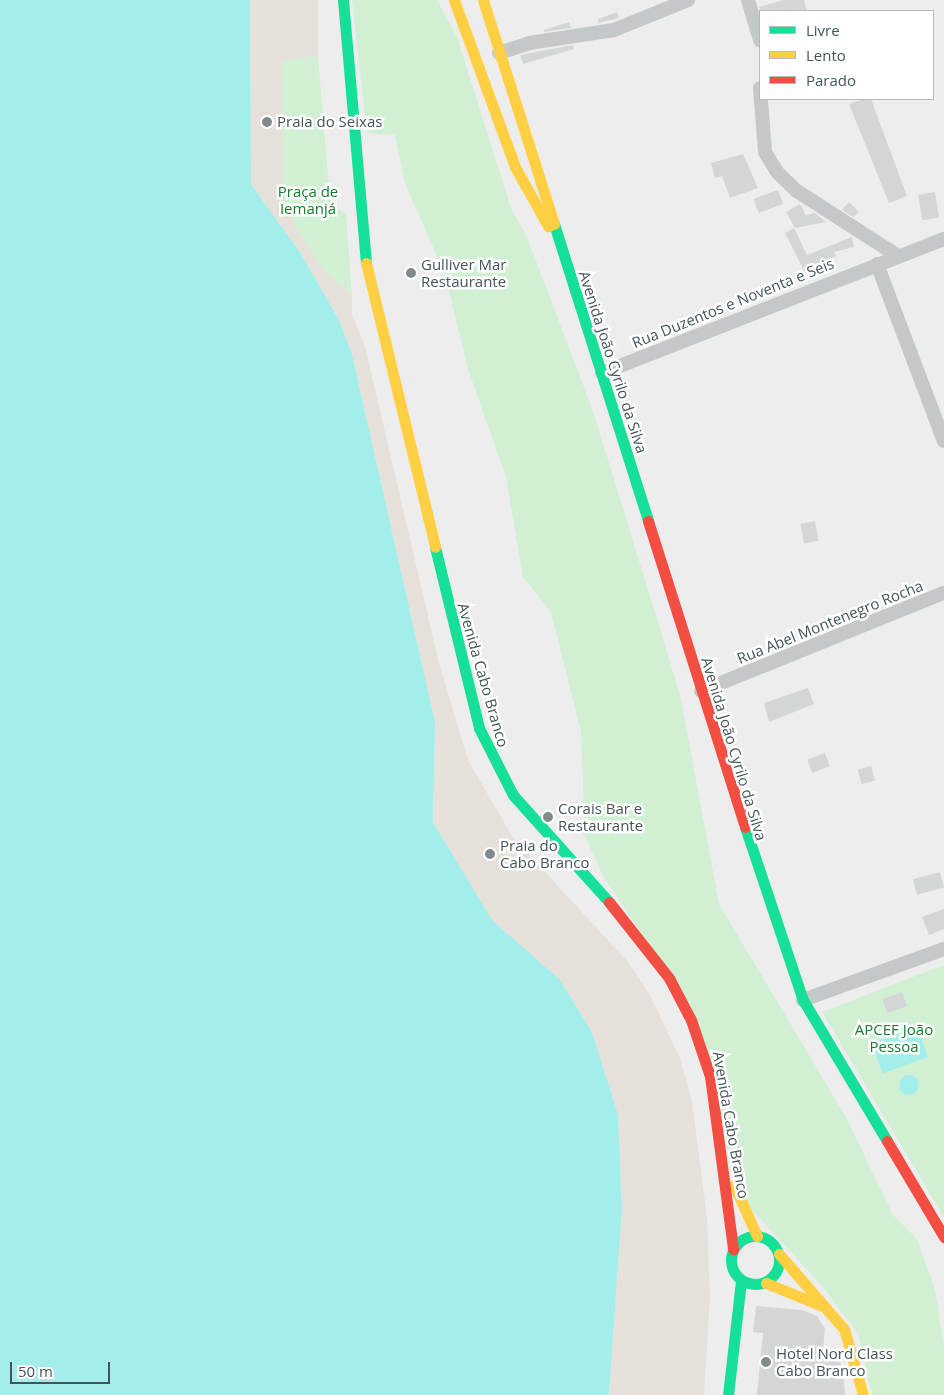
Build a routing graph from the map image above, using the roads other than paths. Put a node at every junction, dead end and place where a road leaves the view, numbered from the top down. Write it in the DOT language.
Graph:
graph roads {
  1 [pos="343,0"];
  2 [pos="454,0"];
  3 [pos="483,0"];
  4 [pos="688,0"];
  5 [pos="748,0"];
  6 [pos="759,37"];
  7 [pos="499,53"];
  8 [pos="761,100"];
  9 [pos="944,239"];
  10 [pos="559,241"];
  11 [pos="898,256"];
  12 [pos="877,264"];
  13 [pos="602,373"];
  14 [pos="944,442"];
  15 [pos="944,593"];
  16 [pos="701,691"];
  17 [pos="944,949"];
  18 [pos="803,1000"];
  19 [pos="722,1153"];
  20 [pos="757,1236"];
  21 [pos="944,1237"];
  22 [pos="733,1249"];
  23 [pos="779,1254"];
  24 [pos="741,1281"];
  25 [pos="766,1283"];
  26 [pos="831,1310"];
  27 [pos="728,1395"];
  28 [pos="863,1395"];
  1 -- 19 [label="street, Avenida Cabo Branco"];
  2 -- 10 [label="street, Avenida João Cyrilo da Silva"];
  3 -- 7 [label="street, Avenida João Cyrilo da Silva"];
  4 -- 7 [label="street"];
  5 -- 6 [label="street"];
  7 -- 10 [label="street, Avenida João Cyrilo da Silva"];
  8 -- 11 [label="street"];
  9 -- 11 [label="street, Rua Duzentos e Noventa e Seis"];
  10 -- 13 [label="street, Avenida João Cyrilo da Silva"];
  11 -- 12 [label="street, Rua Duzentos e Noventa e Seis"];
  12 -- 13 [label="street, Rua Duzentos e Noventa e Seis"];
  12 -- 14 [label="street"];
  13 -- 16 [label="street, Avenida João Cyrilo da Silva"];
  15 -- 16 [label="street, Rua Abel Montenegro Rocha"];
  16 -- 18 [label="street, Avenida João Cyrilo da Silva"];
  17 -- 18 [label="street"];
  18 -- 21 [label="street, Avenida João Cyrilo da Silva"];
  19 -- 20 [label="street"];
  19 -- 22 [label="street, Avenida Cabo Branco"];
  20 -- 22 [label="street"];
  20 -- 23 [label="street"];
  22 -- 24 [label="street"];
  23 -- 25 [label="street"];
  23 -- 26 [label="street"];
  24 -- 25 [label="street"];
  24 -- 27 [label="street"];
  25 -- 26 [label="street"];
  26 -- 28 [label="street"];
}
